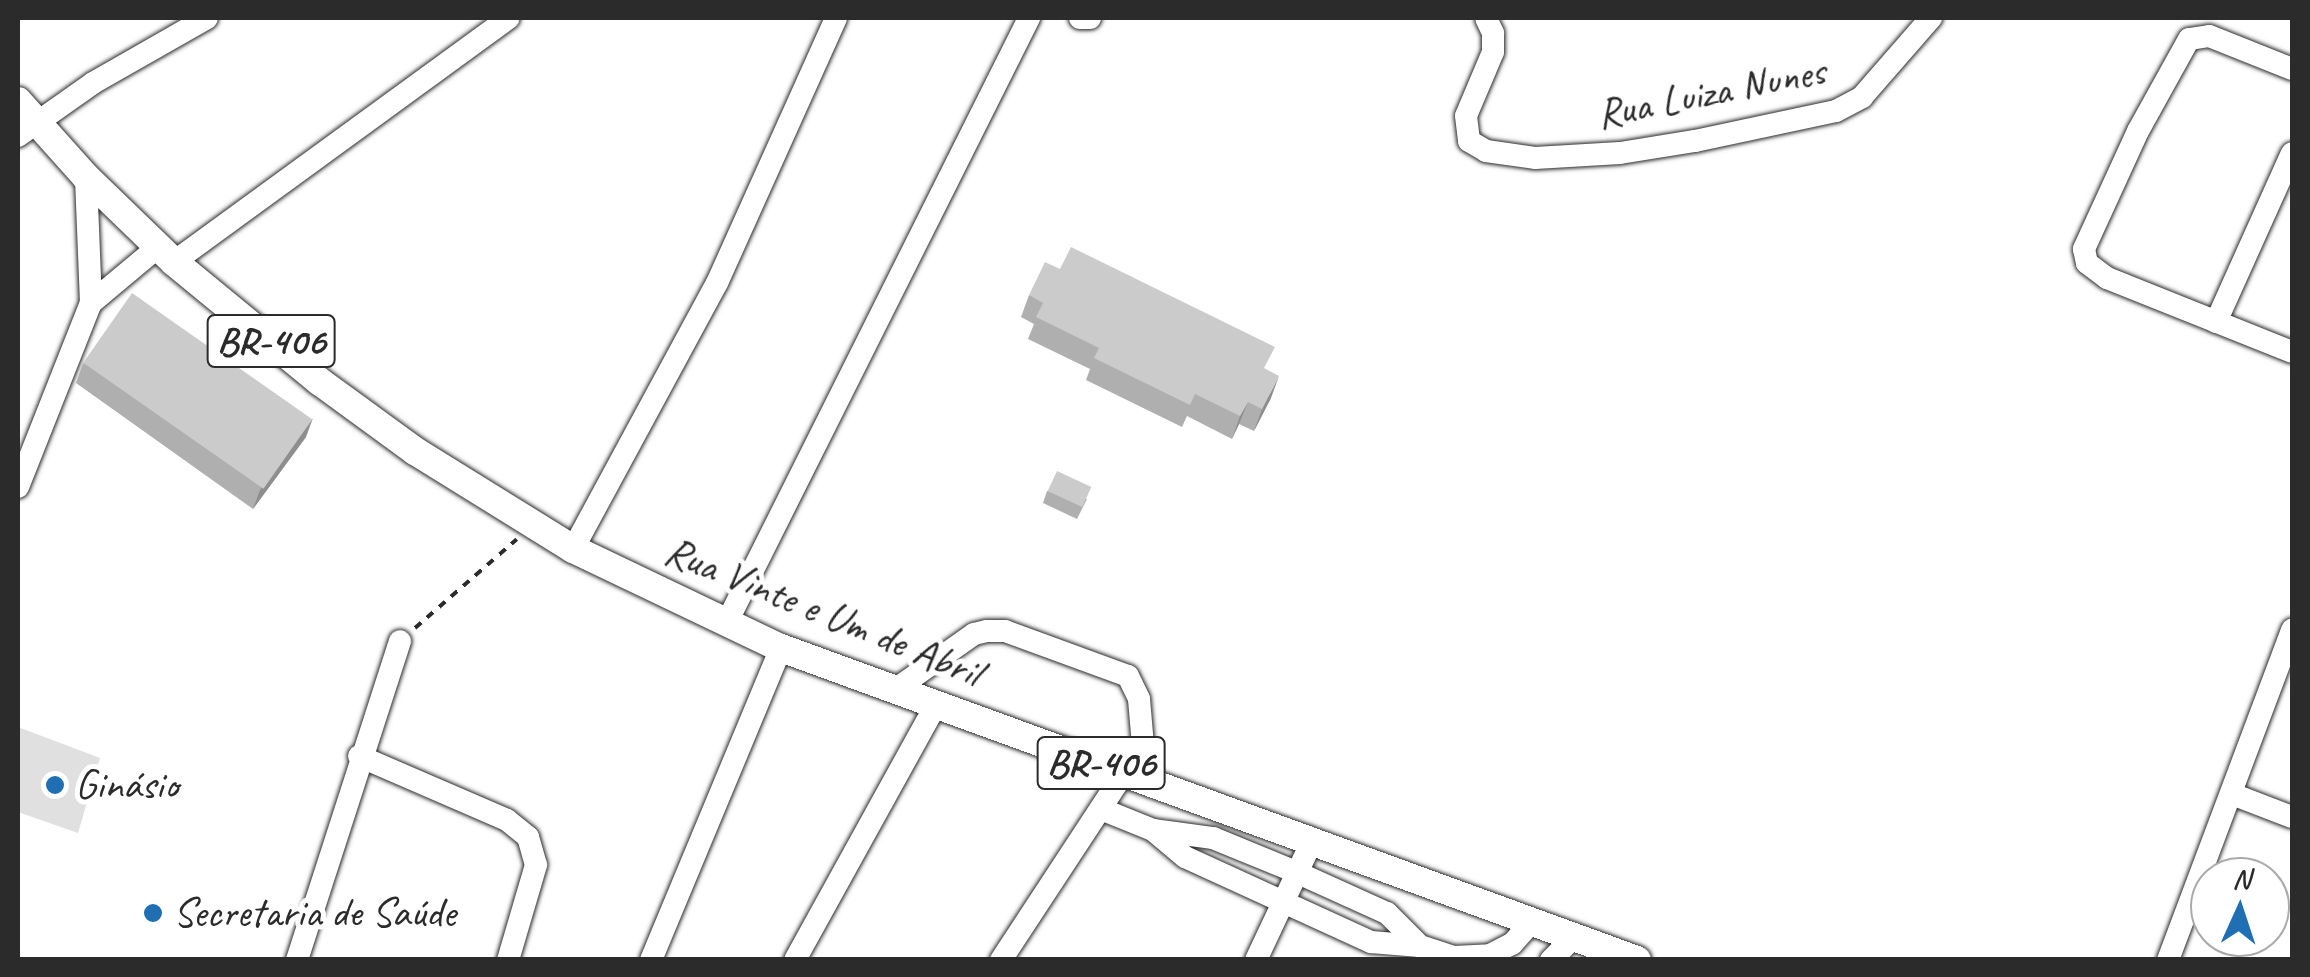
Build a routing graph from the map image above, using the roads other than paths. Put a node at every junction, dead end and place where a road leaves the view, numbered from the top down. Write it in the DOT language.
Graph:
graph roads {
  1 [pos="207,18"];
  2 [pos="508,18"];
  3 [pos="836,18"];
  4 [pos="1029,18"];
  5 [pos="1080,18"];
  6 [pos="1090,18"];
  7 [pos="1486,18"];
  8 [pos="1931,18"];
  9 [pos="2292,69"];
  10 [pos="18,100"];
  11 [pos="27,129"];
  12 [pos="2292,153"];
  13 [pos="86,177"];
  14 [pos="166,255"];
  15 [pos="91,303"];
  16 [pos="2216,322"];
  17 [pos="2292,352"];
  18 [pos="18,487"];
  19 [pos="573,548"];
  20 [pos="726,624"];
  21 [pos="2292,630"];
  22 [pos="400,641"];
  23 [pos="781,648"];
  24 [pos="896,688"];
  25 [pos="937,703"];
  26 [pos="359,756"];
  27 [pos="1135,776"];
  28 [pos="2232,794"];
  29 [pos="1101,809"];
  30 [pos="2292,817"];
  31 [pos="1153,830"];
  32 [pos="1312,840"];
  33 [pos="1296,872"];
  34 [pos="1282,903"];
  35 [pos="1533,920"];
  36 [pos="1575,936"];
  37 [pos="1420,946"];
  38 [pos="297,960"];
  39 [pos="508,960"];
  40 [pos="650,960"];
  41 [pos="794,960"];
  42 [pos="1001,960"];
  43 [pos="1256,960"];
  44 [pos="1551,960"];
  45 [pos="1636,960"];
  46 [pos="2168,960"];
  1 -- 11 [label="street"];
  2 -- 14 [label="street"];
  3 -- 19 [label="street"];
  4 -- 20 [label="street"];
  5 -- 6 [label="street"];
  7 -- 8 [label="street, Rua Luiza Nunes"];
  9 -- 16 [label="street"];
  10 -- 11 [label="main road, BR-406"];
  11 -- 13 [label="main road, Rua Vinte e Um de Abril / BR-406"];
  12 -- 16 [label="street"];
  13 -- 14 [label="main road, Rua Vinte e Um de Abril / BR-406"];
  13 -- 15 [label="street"];
  14 -- 15 [label="street"];
  14 -- 19 [label="main road, Rua Vinte e Um de Abril / BR-406"];
  15 -- 18 [label="street"];
  16 -- 17 [label="street"];
  19 -- 20 [label="main road, Rua Vinte e Um de Abril / BR-406"];
  20 -- 23 [label="main road, Rua Vinte e Um de Abril / BR-406"];
  21 -- 28 [label="street"];
  22 -- 26 [label="street"];
  23 -- 24 [label="main road, Rua Vinte e Um de Abril / BR-406"];
  23 -- 40 [label="street"];
  24 -- 25 [label="main road, Rua Vinte e Um de Abril / BR-406"];
  24 -- 27 [label="street"];
  25 -- 27 [label="main road, Rua Vinte e Um de Abril / BR-406"];
  25 -- 41 [label="street"];
  26 -- 38 [label="street"];
  26 -- 39 [label="street"];
  27 -- 29 [label="street"];
  27 -- 32 [label="main road, Rua Vinte e Um de Abril / BR-406"];
  28 -- 30 [label="street"];
  28 -- 46 [label="street"];
  29 -- 31 [label="street"];
  29 -- 42 [label="street"];
  31 -- 33 [label="street"];
  31 -- 34 [label="street"];
  32 -- 33 [label="street"];
  32 -- 35 [label="main road, Rua Vinte e Um de Abril / BR-406"];
  33 -- 34 [label="street"];
  33 -- 37 [label="street"];
  34 -- 37 [label="street"];
  34 -- 43 [label="street"];
  35 -- 36 [label="main road, Rua Vinte e Um de Abril / BR-406"];
  35 -- 37 [label="street"];
  36 -- 44 [label="street"];
  36 -- 45 [label="main road, Rua Vinte e Um de Abril / BR-406"];
}
